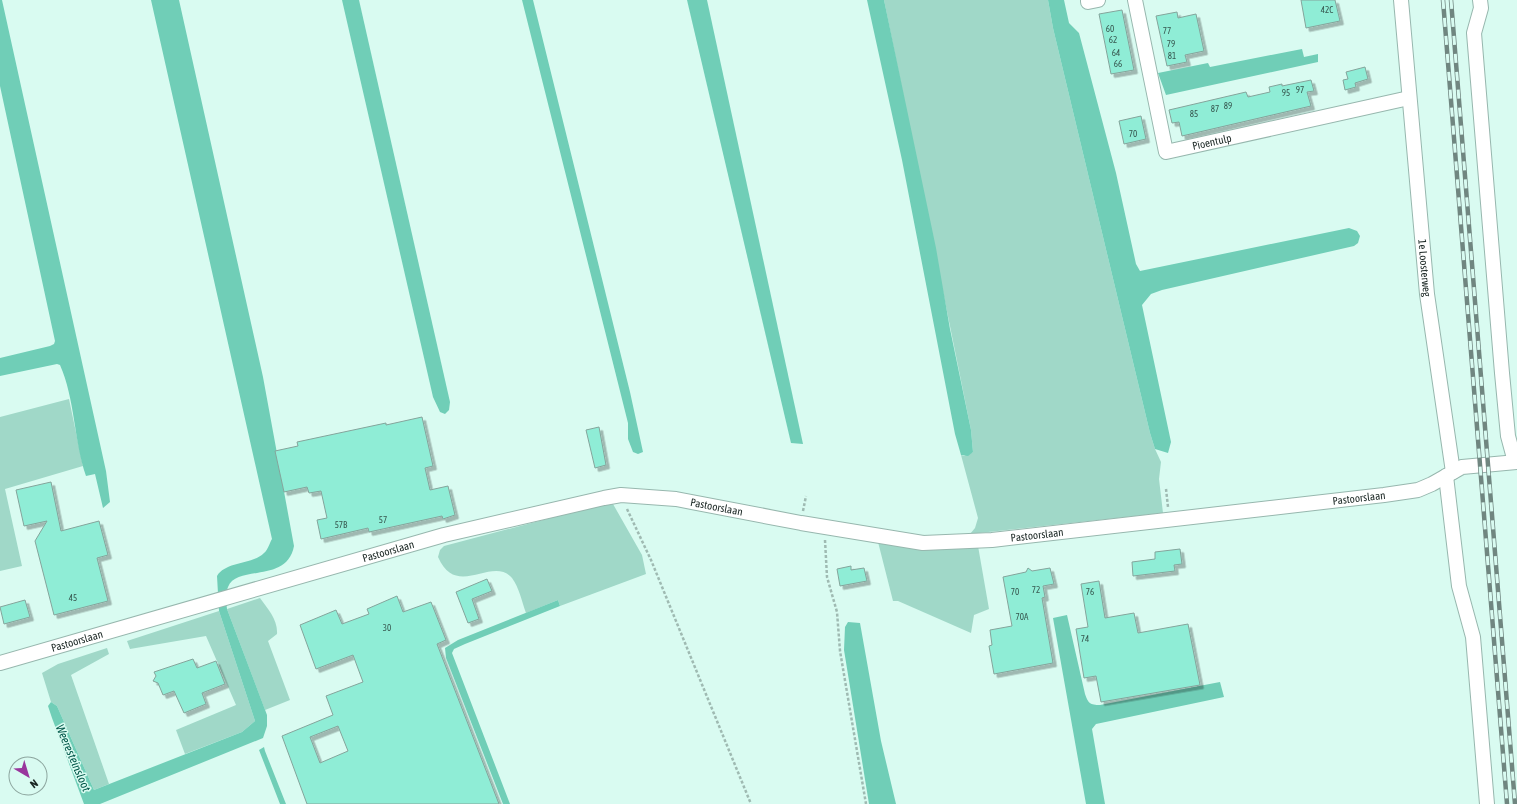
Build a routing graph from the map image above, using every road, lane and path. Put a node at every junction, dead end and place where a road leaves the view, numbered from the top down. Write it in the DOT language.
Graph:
graph roads {
  1 [pos="1088,0"];
  2 [pos="1098,0"];
  3 [pos="1134,0"];
  4 [pos="1401,0"];
  5 [pos="1480,0"];
  6 [pos="1409,98"];
  7 [pos="1516,462"];
  8 [pos="1449,474"];
  9 [pos="1166,489"];
  10 [pos="621,495"];
  11 [pos="1170,519"];
  12 [pos="826,526"];
  13 [pos="0,663"];
  14 [pos="752,804"];
  15 [pos="866,804"];
  16 [pos="1487,804"];
  1 -- 2 [label="street"];
  3 -- 6 [label="street, Pioentulp"];
  4 -- 6 [label="street, 1e Loosterweg"];
  5 -- 7 [label="street"];
  6 -- 8 [label="street, 1e Loosterweg"];
  7 -- 8 [label="street"];
  8 -- 11 [label="street, Pastoorslaan"];
  8 -- 16 [label="street"];
  9 -- 11 [label="path"];
  10 -- 12 [label="street, Pastoorslaan"];
  10 -- 13 [label="street, Pastoorslaan"];
  10 -- 14 [label="path"];
  11 -- 12 [label="street, Pastoorslaan"];
  12 -- 15 [label="path"];
}
